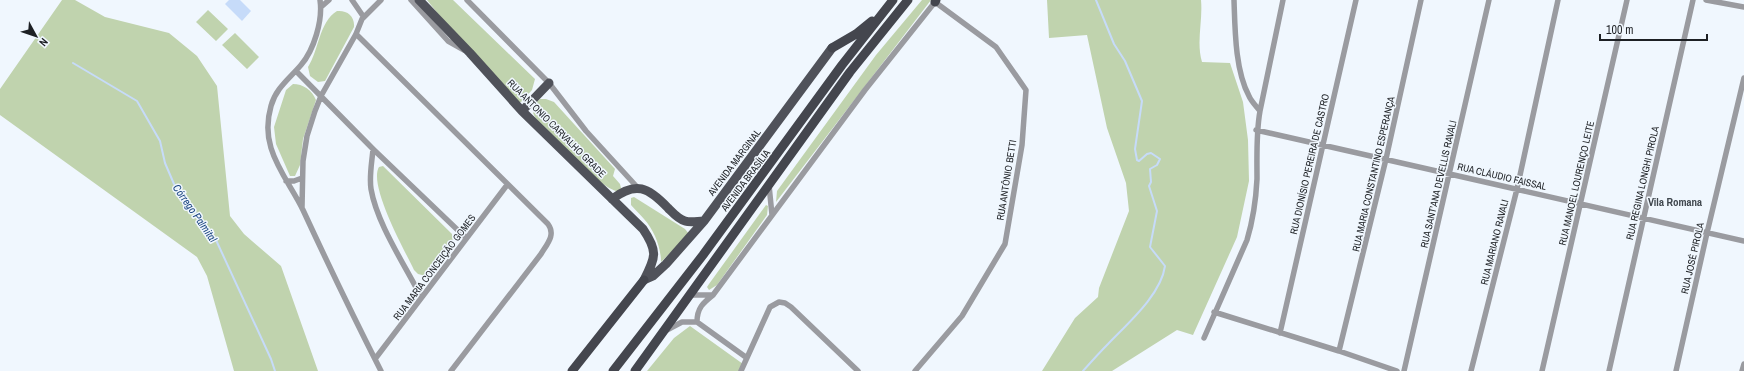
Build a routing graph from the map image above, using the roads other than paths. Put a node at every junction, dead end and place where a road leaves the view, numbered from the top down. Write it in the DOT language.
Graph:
graph roads {
  1 [pos="320,0"];
  2 [pos="328,0"];
  3 [pos="352,0"];
  4 [pos="381,0"];
  5 [pos="411,0"];
  6 [pos="419,0"];
  7 [pos="467,0"];
  8 [pos="893,0"];
  9 [pos="908,0"];
  10 [pos="1234,0"];
  11 [pos="1283,0"];
  12 [pos="1356,0"];
  13 [pos="1421,0"];
  14 [pos="1489,0"];
  15 [pos="1558,0"];
  16 [pos="1627,0"];
  17 [pos="1693,0"];
  18 [pos="1706,0"];
  19 [pos="936,1"];
  20 [pos="321,7"];
  21 [pos="1744,7"];
  22 [pos="886,8"];
  23 [pos="363,16"];
  24 [pos="356,34"];
  25 [pos="832,48"];
  26 [pos="470,53"];
  27 [pos="296,71"];
  28 [pos="1744,78"];
  29 [pos="549,83"];
  30 [pos="322,96"];
  31 [pos="522,111"];
  32 [pos="1260,111"];
  33 [pos="1256,130"];
  34 [pos="1322,144"];
  35 [pos="373,149"];
  36 [pos="1386,159"];
  37 [pos="1450,173"];
  38 [pos="302,178"];
  39 [pos="286,181"];
  40 [pos="769,184"];
  41 [pos="507,186"];
  42 [pos="638,188"];
  43 [pos="1517,189"];
  44 [pos="612,199"];
  45 [pos="1580,203"];
  46 [pos="302,208"];
  47 [pos="772,215"];
  48 [pos="1643,218"];
  49 [pos="704,221"];
  50 [pos="1707,233"];
  51 [pos="466,238"];
  52 [pos="1744,242"];
  53 [pos="644,280"];
  54 [pos="690,295"];
  55 [pos="713,295"];
  56 [pos="422,297"];
  57 [pos="1214,312"];
  58 [pos="696,322"];
  59 [pos="662,333"];
  60 [pos="1280,333"];
  61 [pos="1204,338"];
  62 [pos="1339,351"];
  63 [pos="747,358"];
  64 [pos="375,359"];
  65 [pos="1744,364"];
  66 [pos="381,371"];
  67 [pos="451,371"];
  68 [pos="572,371"];
  69 [pos="613,371"];
  70 [pos="634,371"];
  71 [pos="741,371"];
  72 [pos="858,371"];
  73 [pos="915,371"];
  74 [pos="1397,371"];
  75 [pos="1404,371"];
  76 [pos="1471,371"];
  77 [pos="1542,371"];
  78 [pos="1609,371"];
  79 [pos="1676,371"];
  80 [pos="1742,371"];
  1 -- 20 [label="street"];
  2 -- 20 [label="street"];
  3 -- 23 [label="street"];
  4 -- 23 [label="street"];
  5 -- 26 [label="street"];
  6 -- 26 [label="main road, RUA ANTONIO CARVALHO GRADE"];
  7 -- 29 [label="street"];
  8 -- 22 [label="highway, AVENIDA BRASÍLIA"];
  9 -- 40 [label="highway"];
  10 -- 32 [label="street"];
  11 -- 32 [label="street"];
  12 -- 34 [label="street, RUA DIONÍSIO PEREIRA DE CASTRO"];
  13 -- 36 [label="street, RUA MARIA CONSTANTINO ESPERANÇA"];
  14 -- 37 [label="street, RUA SANT'ANA DEVELLIS RAVALI"];
  15 -- 43 [label="street, RUA MARIANO RAVALI"];
  16 -- 45 [label="street, RUA MANOEL LOURENÇO LEITE"];
  17 -- 48 [label="street, RUA REGINA LONGHI PIROLA"];
  18 -- 21 [label="street"];
  19 -- 47 [label="street"];
  19 -- 73 [label="street, RUA ANTÔNIO BETTI"];
  20 -- 27 [label="street"];
  22 -- 25 [label="highway"];
  22 -- 69 [label="highway, AVENIDA BRASÍLIA"];
  23 -- 24 [label="street"];
  24 -- 30 [label="street"];
  24 -- 41 [label="street"];
  25 -- 49 [label="main road, AVENIDA MARGINAL"];
  26 -- 31 [label="main road, RUA ANTONIO CARVALHO GRADE"];
  27 -- 30 [label="street"];
  27 -- 39 [label="street"];
  28 -- 50 [label="street, RUA JOSÉ PIROLA"];
  29 -- 31 [label="main road"];
  29 -- 42 [label="street"];
  30 -- 35 [label="street"];
  30 -- 38 [label="street"];
  31 -- 44 [label="main road, RUA ANTONIO CARVALHO GRADE"];
  32 -- 33 [label="street"];
  33 -- 34 [label="street, RUA CLÁUDIO FAISSAL"];
  33 -- 57 [label="street"];
  34 -- 36 [label="street, RUA CLÁUDIO FAISSAL"];
  34 -- 60 [label="street, RUA DIONÍSIO PEREIRA DE CASTRO"];
  35 -- 51 [label="street"];
  35 -- 56 [label="street"];
  36 -- 37 [label="street, RUA CLÁUDIO FAISSAL"];
  36 -- 62 [label="street, RUA MARIA CONSTANTINO ESPERANÇA"];
  37 -- 43 [label="street, RUA CLÁUDIO FAISSAL"];
  37 -- 75 [label="street, RUA SANT'ANA DEVELLIS RAVALI"];
  38 -- 39 [label="street"];
  38 -- 46 [label="street"];
  39 -- 46 [label="street"];
  40 -- 47 [label="street"];
  40 -- 54 [label="highway"];
  41 -- 51 [label="street, RUA MARIA CONCEIÇÃO GOMES"];
  41 -- 67 [label="street"];
  42 -- 44 [label="main road"];
  42 -- 49 [label="main road"];
  43 -- 45 [label="street, RUA CLÁUDIO FAISSAL"];
  43 -- 76 [label="street, RUA MARIANO RAVALI"];
  44 -- 53 [label="main road, RUA ANTONIO CARVALHO GRADE"];
  45 -- 48 [label="street, RUA CLÁUDIO FAISSAL"];
  45 -- 77 [label="street, RUA MANOEL LOURENÇO LEITE"];
  46 -- 64 [label="street"];
  47 -- 55 [label="street"];
  48 -- 50 [label="street, RUA CLÁUDIO FAISSAL"];
  48 -- 78 [label="street, RUA REGINA LONGHI PIROLA"];
  49 -- 53 [label="main road, AVENIDA MARGINAL"];
  50 -- 52 [label="street, RUA CLÁUDIO FAISSAL"];
  50 -- 79 [label="street, RUA JOSÉ PIROLA"];
  51 -- 56 [label="street, RUA MARIA CONCEIÇÃO GOMES"];
  53 -- 68 [label="highway"];
  54 -- 55 [label="street"];
  54 -- 59 [label="highway"];
  55 -- 58 [label="street"];
  56 -- 64 [label="street, RUA MARIA CONCEIÇÃO GOMES"];
  57 -- 60 [label="street"];
  57 -- 61 [label="street"];
  58 -- 59 [label="street"];
  58 -- 63 [label="street"];
  59 -- 70 [label="highway"];
  60 -- 62 [label="street"];
  62 -- 74 [label="street"];
  63 -- 71 [label="street"];
  63 -- 72 [label="street"];
  64 -- 66 [label="street"];
  65 -- 80 [label="street"];
}
